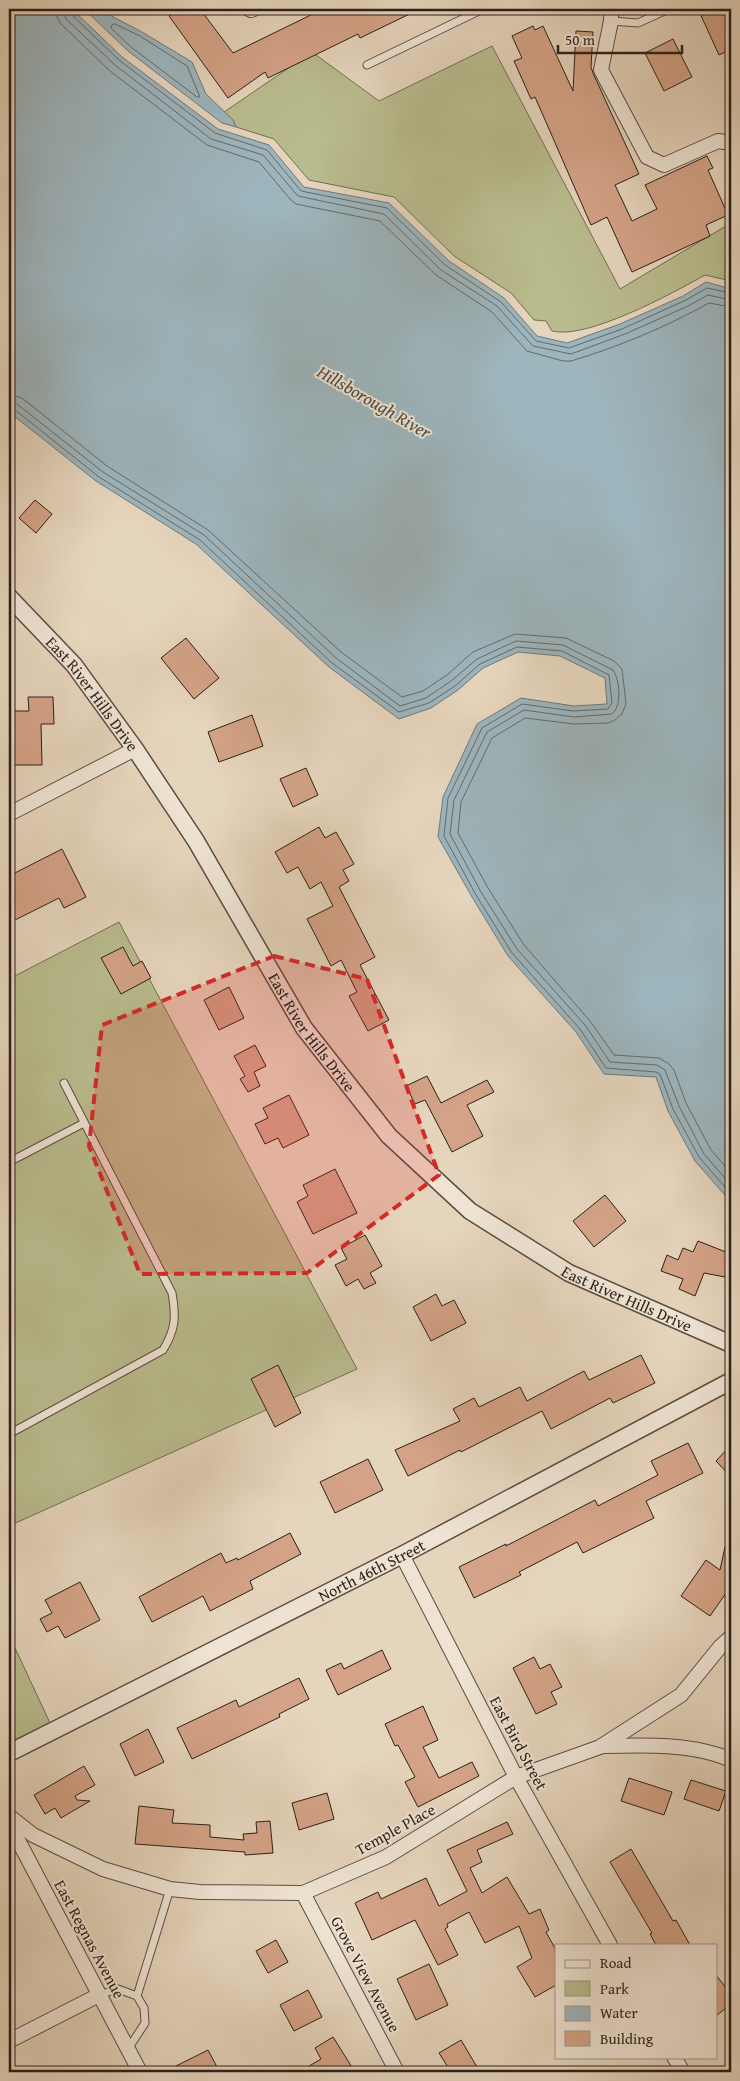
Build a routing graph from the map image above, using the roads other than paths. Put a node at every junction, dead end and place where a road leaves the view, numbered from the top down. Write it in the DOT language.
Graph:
graph roads {
  1 [pos="483,9"];
  2 [pos="669,9"];
  3 [pos="611,15"];
  4 [pos="366,65"];
  5 [pos="731,143"];
  6 [pos="9,597"];
  7 [pos="135,749"];
  8 [pos="9,814"];
  9 [pos="64,1083"];
  10 [pos="84,1123"];
  11 [pos="9,1162"];
  12 [pos="731,1344"];
  13 [pos="731,1381"];
  14 [pos="9,1434"];
  15 [pos="402,1555"];
  16 [pos="731,1637"];
  17 [pos="600,1746"];
  18 [pos="9,1753"];
  19 [pos="731,1760"];
  20 [pos="516,1778"];
  21 [pos="9,1816"];
  22 [pos="9,1823"];
  23 [pos="170,1888"];
  24 [pos="303,1893"];
  25 [pos="609,1944"];
  26 [pos="99,1995"];
  27 [pos="137,1996"];
  28 [pos="9,2041"];
  29 [pos="128,2049"];
  30 [pos="675,2058"];
  31 [pos="140,2072"];
  32 [pos="397,2072"];
  33 [pos="682,2072"];
  1 -- 4 [label="lane"];
  2 -- 3 [label="lane"];
  3 -- 5 [label="street"];
  6 -- 7 [label="street, East River Hills Drive"];
  7 -- 8 [label="street"];
  7 -- 12 [label="street, East River Hills Drive"];
  9 -- 10 [label="lane"];
  10 -- 11 [label="lane"];
  10 -- 14 [label="lane"];
  13 -- 15 [label="street, North 46th Street"];
  15 -- 18 [label="street, North 46th Street"];
  15 -- 20 [label="street, East Bird Street"];
  16 -- 17 [label="street, Temple Place"];
  17 -- 19 [label="street"];
  17 -- 20 [label="street, Temple Place"];
  20 -- 24 [label="street, Temple Place"];
  20 -- 25 [label="street, East Bird Street"];
  21 -- 23 [label="street, Temple Place"];
  22 -- 26 [label="street, East Regnas Avenue"];
  23 -- 24 [label="street, Temple Place"];
  23 -- 27 [label="lane"];
  24 -- 32 [label="street, Grove View Avenue"];
  26 -- 27 [label="lane"];
  26 -- 28 [label="street"];
  26 -- 29 [label="street, East Regnas Avenue"];
  27 -- 29 [label="lane"];
  29 -- 31 [label="street, East Regnas Avenue"];
  30 -- 33 [label="street"];
}
